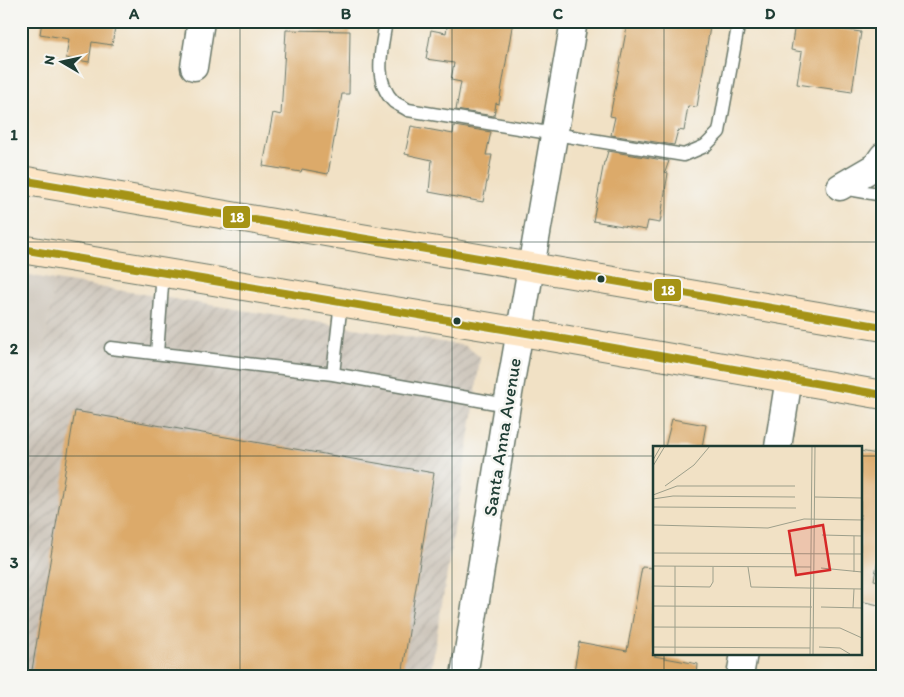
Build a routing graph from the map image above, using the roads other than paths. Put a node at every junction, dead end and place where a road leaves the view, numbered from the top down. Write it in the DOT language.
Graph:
graph roads {
  1 [pos="202,21"];
  2 [pos="386,21"];
  3 [pos="574,21"];
  4 [pos="739,21"];
  5 [pos="194,67"];
  6 [pos="555,134"];
  7 [pos="883,156"];
  8 [pos="21,180"];
  9 [pos="840,187"];
  10 [pos="883,195"];
  11 [pos="21,249"];
  12 [pos="532,266"];
  13 [pos="163,272"];
  14 [pos="341,302"];
  15 [pos="883,327"];
  16 [pos="520,332"];
  17 [pos="111,348"];
  18 [pos="157,353"];
  19 [pos="333,374"];
  20 [pos="789,378"];
  21 [pos="883,395"];
  22 [pos="507,405"];
  23 [pos="778,446"];
  24 [pos="744,654"];
  25 [pos="464,676"];
  26 [pos="740,676"];
  1 -- 5 [label="street"];
  2 -- 6 [label="lane"];
  3 -- 6 [label="street, Santa Anna Avenue"];
  4 -- 6 [label="lane"];
  6 -- 12 [label="street, Santa Anna Avenue"];
  7 -- 9 [label="street"];
  8 -- 12 [label="main road"];
  9 -- 10 [label="lane"];
  11 -- 13 [label="main road"];
  12 -- 15 [label="main road"];
  12 -- 16 [label="street, Santa Anna Avenue"];
  13 -- 14 [label="main road"];
  13 -- 18 [label="lane"];
  14 -- 16 [label="main road"];
  14 -- 19 [label="lane"];
  16 -- 20 [label="main road"];
  16 -- 22 [label="street, Santa Anna Avenue"];
  17 -- 18 [label="lane"];
  18 -- 19 [label="lane"];
  19 -- 22 [label="lane"];
  20 -- 21 [label="main road"];
  20 -- 23 [label="street"];
  22 -- 25 [label="street, Santa Anna Avenue"];
  24 -- 26 [label="street"];
}
